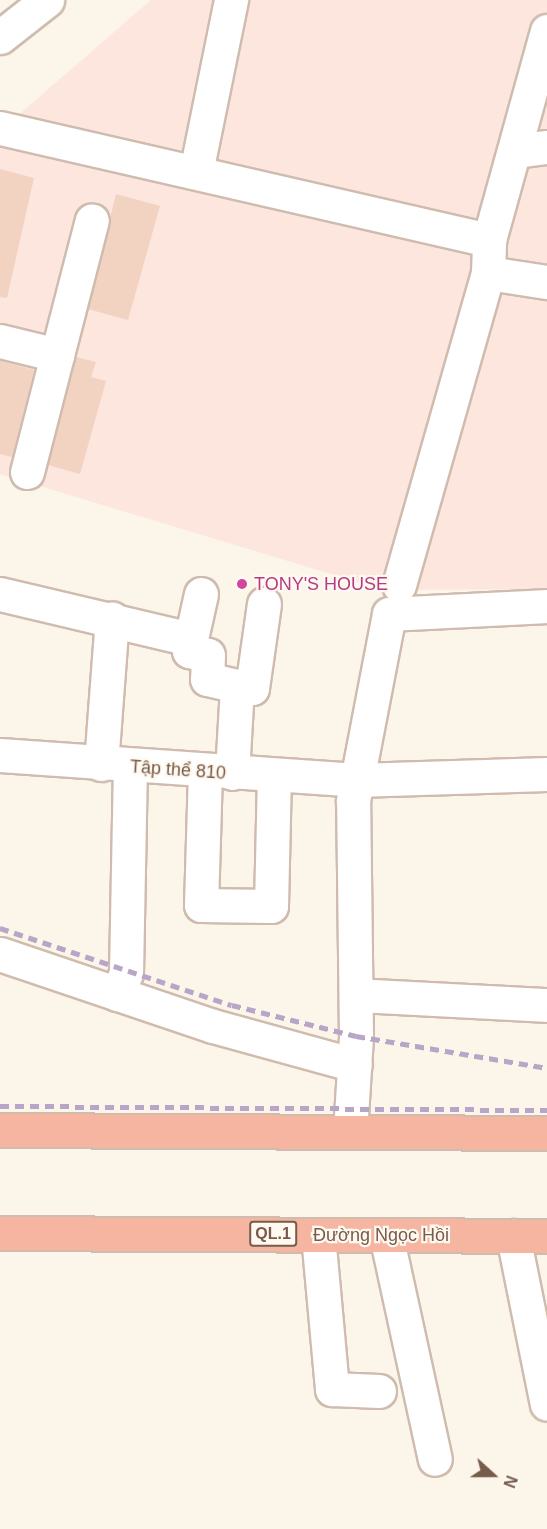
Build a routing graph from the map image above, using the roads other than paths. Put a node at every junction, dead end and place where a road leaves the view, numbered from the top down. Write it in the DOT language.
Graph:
graph roads {
  1 [pos="47,0"];
  2 [pos="231,0"];
  3 [pos="547,30"];
  4 [pos="0,37"];
  5 [pos="3,134"];
  6 [pos="547,147"];
  7 [pos="514,151"];
  8 [pos="196,172"];
  9 [pos="92,220"];
  10 [pos="489,240"];
  11 [pos="488,273"];
  12 [pos="547,282"];
  13 [pos="0,340"];
  14 [pos="57,355"];
  15 [pos="27,472"];
  16 [pos="399,585"];
  17 [pos="0,594"];
  18 [pos="201,594"];
  19 [pos="264,604"];
  20 [pos="547,606"];
  21 [pos="112,618"];
  22 [pos="191,639"];
  23 [pos="237,686"];
  24 [pos="0,754"];
  25 [pos="116,766"];
  26 [pos="218,772"];
  27 [pos="547,774"];
  28 [pos="274,775"];
  29 [pos="356,780"];
  30 [pos="0,954"];
  31 [pos="117,994"];
  32 [pos="356,995"];
  33 [pos="547,1005"];
  34 [pos="355,1065"];
  35 [pos="0,1130"];
  36 [pos="350,1132"];
  37 [pos="547,1133"];
  38 [pos="0,1233"];
  39 [pos="318,1235"];
  40 [pos="386,1235"];
  41 [pos="513,1236"];
  42 [pos="547,1236"];
  43 [pos="379,1391"];
  44 [pos="547,1404"];
  45 [pos="435,1459"];
  1 -- 4 [label="street"];
  2 -- 8 [label="street"];
  3 -- 7 [label="street"];
  5 -- 8 [label="street"];
  6 -- 7 [label="street"];
  7 -- 10 [label="street"];
  8 -- 10 [label="street"];
  9 -- 14 [label="street"];
  10 -- 11 [label="street"];
  11 -- 12 [label="street"];
  11 -- 16 [label="street"];
  13 -- 14 [label="street"];
  14 -- 15 [label="street"];
  17 -- 21 [label="street"];
  18 -- 22 [label="street"];
  19 -- 23 [label="street"];
  20 -- 29 [label="street"];
  21 -- 22 [label="street"];
  21 -- 25 [label="street"];
  22 -- 23 [label="street"];
  23 -- 26 [label="street"];
  24 -- 25 [label="street, Tập thể 810"];
  25 -- 26 [label="street, Tập thể 810"];
  25 -- 31 [label="street"];
  26 -- 28 [label="street, Tập thể 810"];
  26 -- 28 [label="street"];
  27 -- 29 [label="street, Tập thể 810"];
  28 -- 29 [label="street, Tập thể 810"];
  29 -- 32 [label="street"];
  30 -- 31 [label="street"];
  31 -- 34 [label="street"];
  32 -- 33 [label="street"];
  32 -- 34 [label="street"];
  34 -- 36 [label="street"];
  35 -- 36 [label="highway"];
  36 -- 37 [label="highway"];
  38 -- 39 [label="highway, Đường Ngọc Hồi / QL.1"];
  39 -- 40 [label="highway, Đường Ngọc Hồi / QL.1"];
  39 -- 43 [label="street"];
  40 -- 41 [label="highway, Đường Ngọc Hồi / QL.1"];
  40 -- 45 [label="street"];
  41 -- 42 [label="highway, Đường Ngọc Hồi / QL.1"];
  41 -- 44 [label="street"];
}
